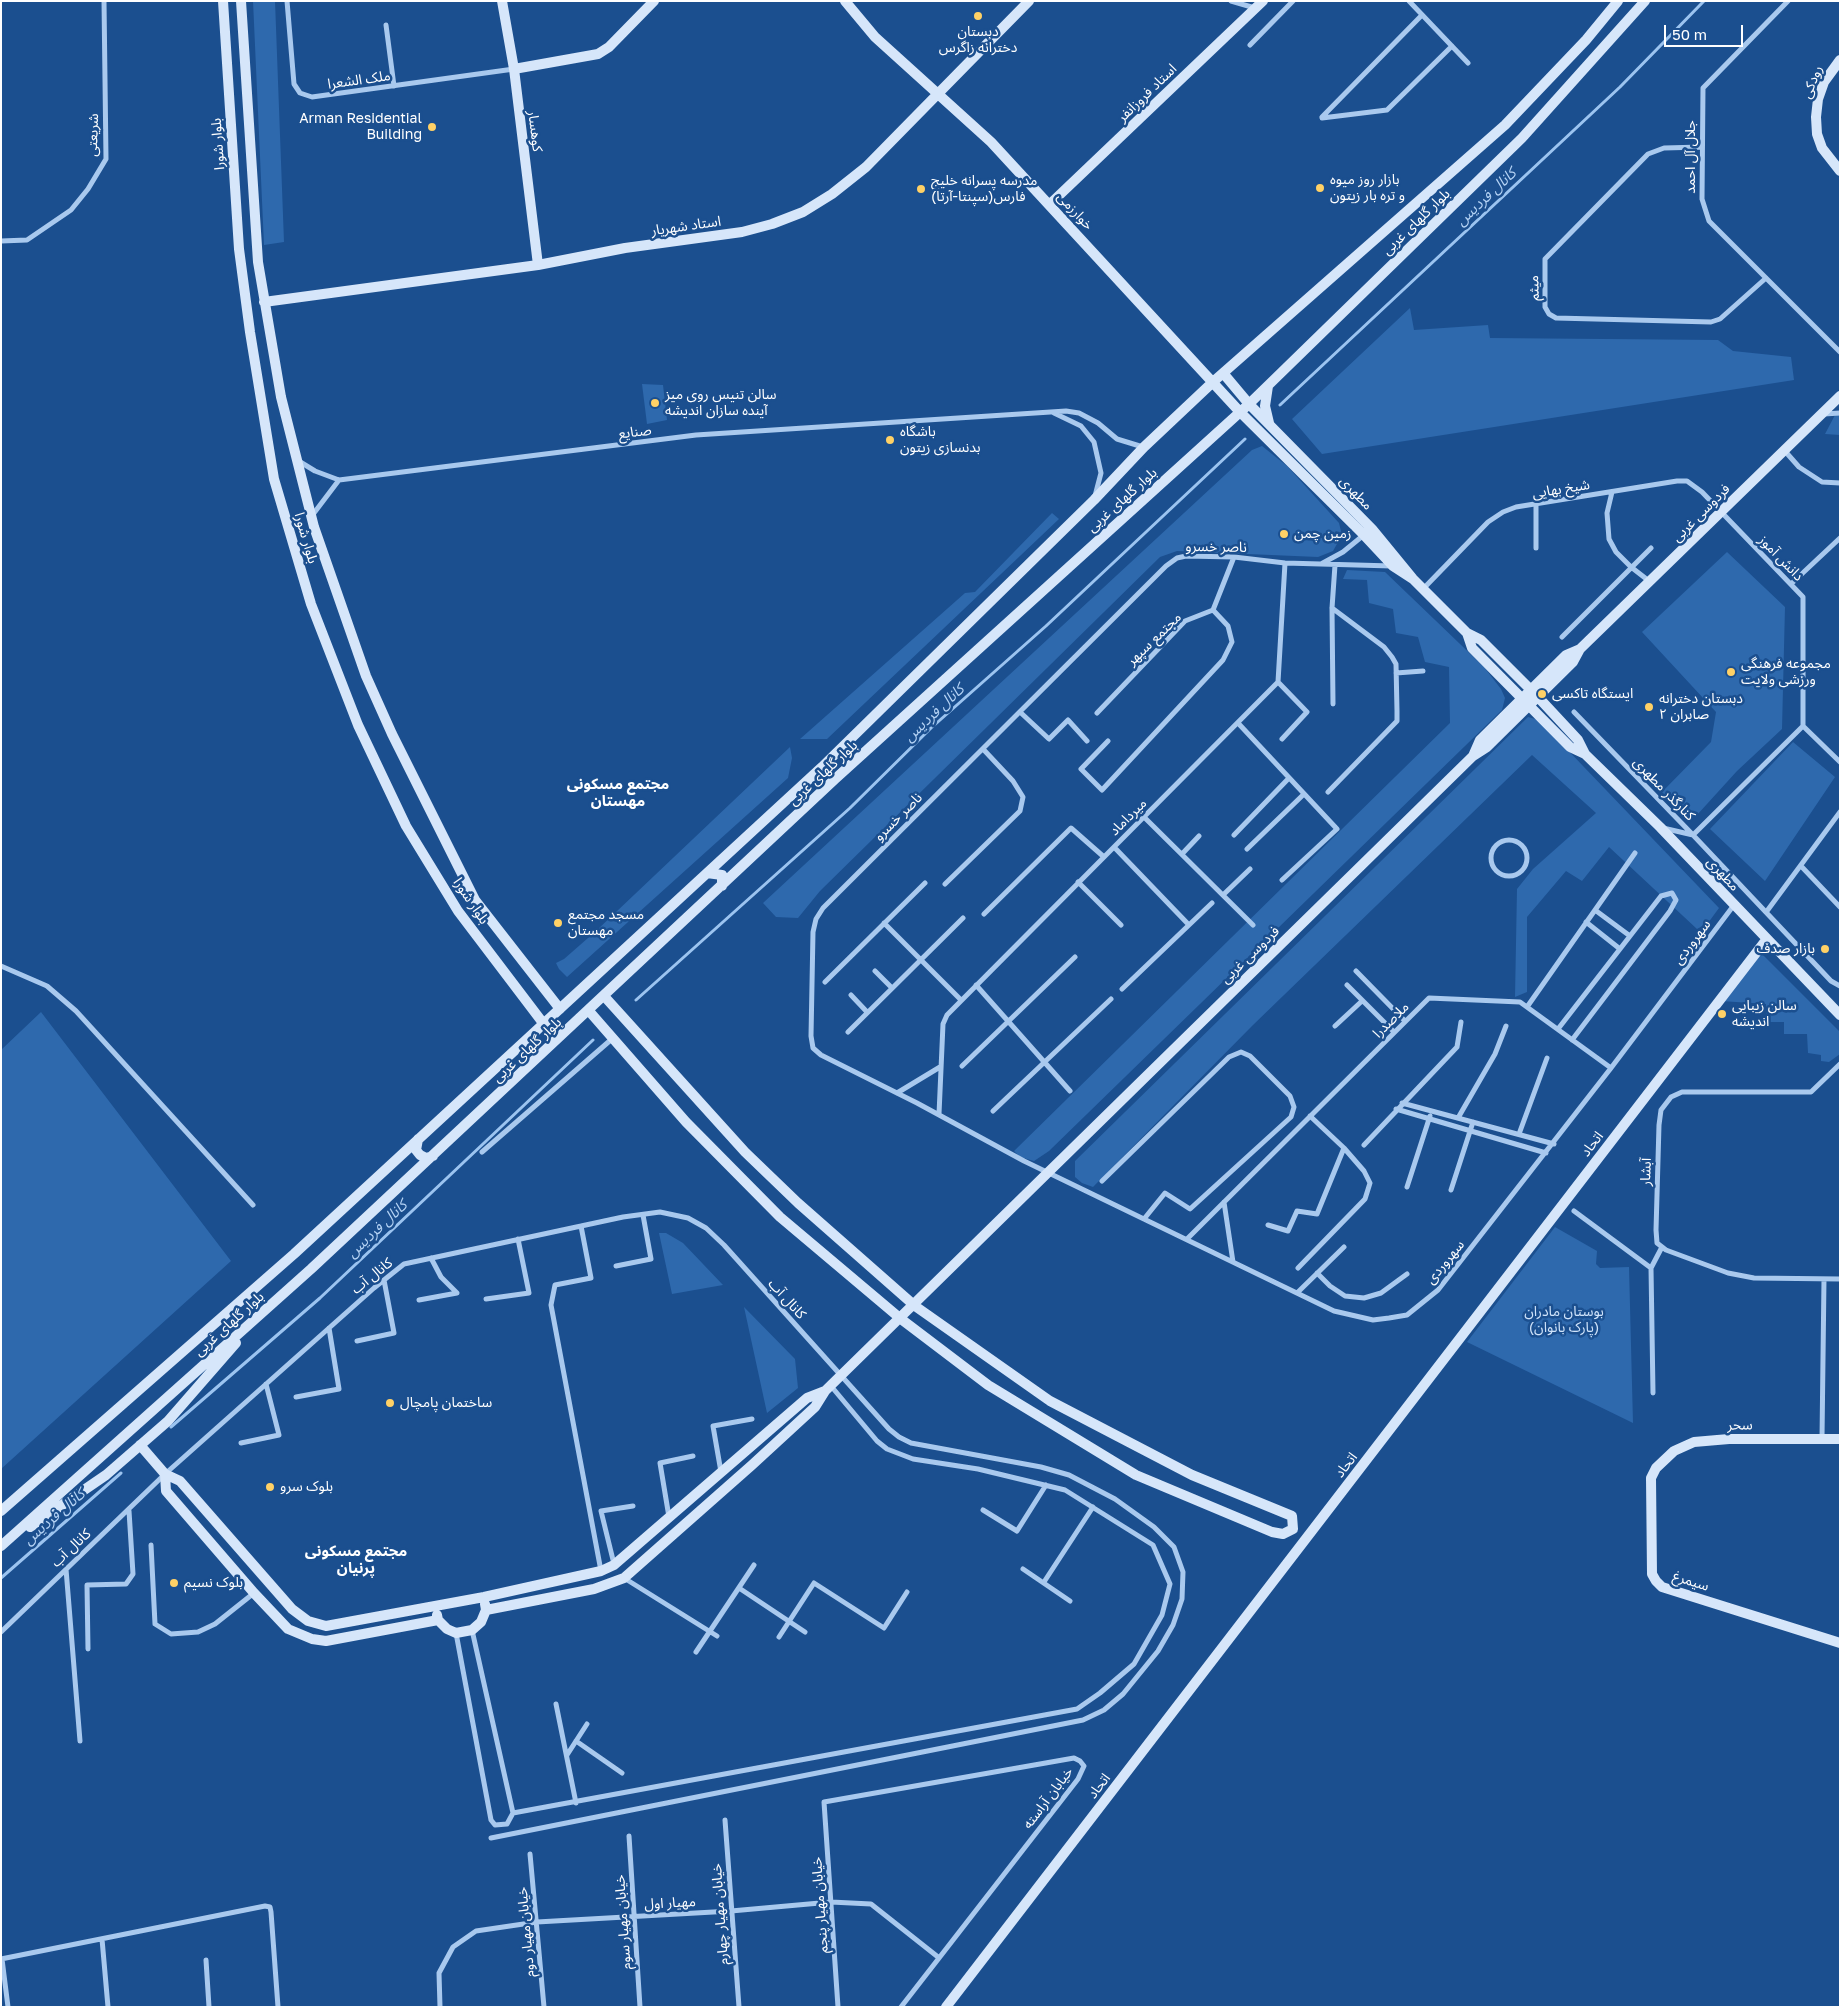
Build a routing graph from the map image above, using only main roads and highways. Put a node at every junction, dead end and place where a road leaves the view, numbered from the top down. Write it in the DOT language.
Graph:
graph roads {
  1 [pos="223,1"];
  2 [pos="241,1"];
  3 [pos="502,1"];
  4 [pos="654,1"];
  5 [pos="845,1"];
  6 [pos="1029,1"];
  7 [pos="1618,1"];
  8 [pos="1645,1"];
  9 [pos="1259,5"];
  10 [pos="1840,60"];
  11 [pos="514,69"];
  12 [pos="939,94"];
  13 [pos="1840,170"];
  14 [pos="1050,204"];
  15 [pos="538,265"];
  16 [pos="264,302"];
  17 [pos="1223,374"];
  18 [pos="1214,381"];
  19 [pos="1269,385"];
  20 [pos="1840,396"];
  21 [pos="1249,404"];
  22 [pos="1240,412"];
  23 [pos="1271,426"];
  24 [pos="1368,532"];
  25 [pos="1467,634"];
  26 [pos="1535,693"];
  27 [pos="1526,702"];
  28 [pos="1585,754"];
  29 [pos="707,873"];
  30 [pos="722,886"];
  31 [pos="1766,940"];
  32 [pos="604,996"];
  33 [pos="560,1009"];
  34 [pos="588,1011"];
  35 [pos="1840,1015"];
  36 [pos="543,1023"];
  37 [pos="629,1026"];
  38 [pos="614,1038"];
  39 [pos="418,1139"];
  40 [pos="433,1156"];
  41 [pos="915,1306"];
  42 [pos="255,1319"];
  43 [pos="901,1319"];
  44 [pos="828,1389"];
  45 [pos="1840,1439"];
  46 [pos="140,1445"];
  47 [pos="1664,1460"];
  48 [pos="165,1474"];
  49 [pos="1,1511"];
  50 [pos="2,1546"];
  51 [pos="484,1598"];
  52 [pos="435,1606"];
  53 [pos="486,1610"];
  54 [pos="438,1620"];
  55 [pos="1840,1643"];
  56 [pos="946,2007"];
  1 -- 36 [label="main road, بلوار شورا"];
  2 -- 16 [label="main road, بلوار شورا"];
  3 -- 11 [label="main road, کوهسار"];
  4 -- 11 [label="main road"];
  5 -- 12 [label="main road, خوارزمی"];
  6 -- 12 [label="main road, استاد شهریار"];
  7 -- 17 [label="main road, بلوار گلهای غربی"];
  8 -- 19 [label="main road, بلوار گلهای غربی"];
  9 -- 14 [label="main road, استاد فروزانفر"];
  10 -- 13 [label="main road, رودکی"];
  11 -- 15 [label="main road, کوهسار"];
  12 -- 14 [label="main road, خوارزمی"];
  12 -- 15 [label="main road, استاد شهریار"];
  14 -- 18 [label="main road, خوارزمی"];
  15 -- 16 [label="main road, استاد شهریار"];
  16 -- 33 [label="main road, بلوار شورا"];
  17 -- 18 [label="main road, بلوار گلهای غربی"];
  17 -- 21 [label="main road, مطهری"];
  18 -- 22 [label="main road, خوارزمی"];
  18 -- 29 [label="main road, بلوار گلهای غربی"];
  19 -- 21 [label="main road, بلوار گلهای غربی"];
  19 -- 23 [label="main road"];
  20 -- 26 [label="main road, فردوسی غربی"];
  21 -- 22 [label="main road, بلوار گلهای غربی"];
  21 -- 23 [label="main road, مطهری"];
  22 -- 24 [label="main road, خوارزمی"];
  22 -- 30 [label="main road, بلوار گلهای غربی"];
  23 -- 24 [label="main road, مطهری"];
  24 -- 25 [label="main road, مطهری"];
  25 -- 26 [label="main road, مطهری"];
  25 -- 27 [label="main road, مطهری"];
  26 -- 27 [label="main road, فردوسی غربی"];
  26 -- 28 [label="main road, مطهری"];
  27 -- 28 [label="main road, مطهری"];
  27 -- 41 [label="main road, فردوسی غربی"];
  28 -- 31 [label="main road, مطهری"];
  29 -- 30 [label="main road"];
  29 -- 33 [label="main road, بلوار گلهای غربی"];
  30 -- 32 [label="main road, بلوار گلهای غربی"];
  31 -- 35 [label="main road, مطهری"];
  31 -- 56 [label="main road, اتحاد"];
  32 -- 34 [label="main road, بلوار گلهای غربی"];
  32 -- 37 [label="main road"];
  33 -- 36 [label="main road, بلوار گلهای غربی"];
  34 -- 38 [label="main road"];
  34 -- 40 [label="main road, بلوار گلهای غربی"];
  36 -- 39 [label="main road, بلوار گلهای غربی"];
  37 -- 38 [label="main road"];
  37 -- 41 [label="main road"];
  38 -- 43 [label="main road"];
  39 -- 40 [label="main road"];
  39 -- 49 [label="main road, بلوار گلهای غربی"];
  40 -- 42 [label="main road, بلوار گلهای غربی"];
  41 -- 43 [label="main road, فردوسی غربی"];
  41 -- 43 [label="main road"];
  42 -- 46 [label="main road"];
  42 -- 50 [label="main road, بلوار گلهای غربی"];
  43 -- 44 [label="main road, فردوسی غربی"];
  44 -- 51 [label="main road"];
  44 -- 53 [label="main road"];
  45 -- 47 [label="main road, سحر"];
  46 -- 48 [label="main road"];
  46 -- 50 [label="main road"];
  47 -- 55 [label="main road, سیمرغ"];
  48 -- 52 [label="main road"];
  48 -- 54 [label="main road"];
  51 -- 52 [label="main road"];
  51 -- 53 [label="main road"];
  52 -- 54 [label="main road"];
  53 -- 54 [label="main road"];
}
